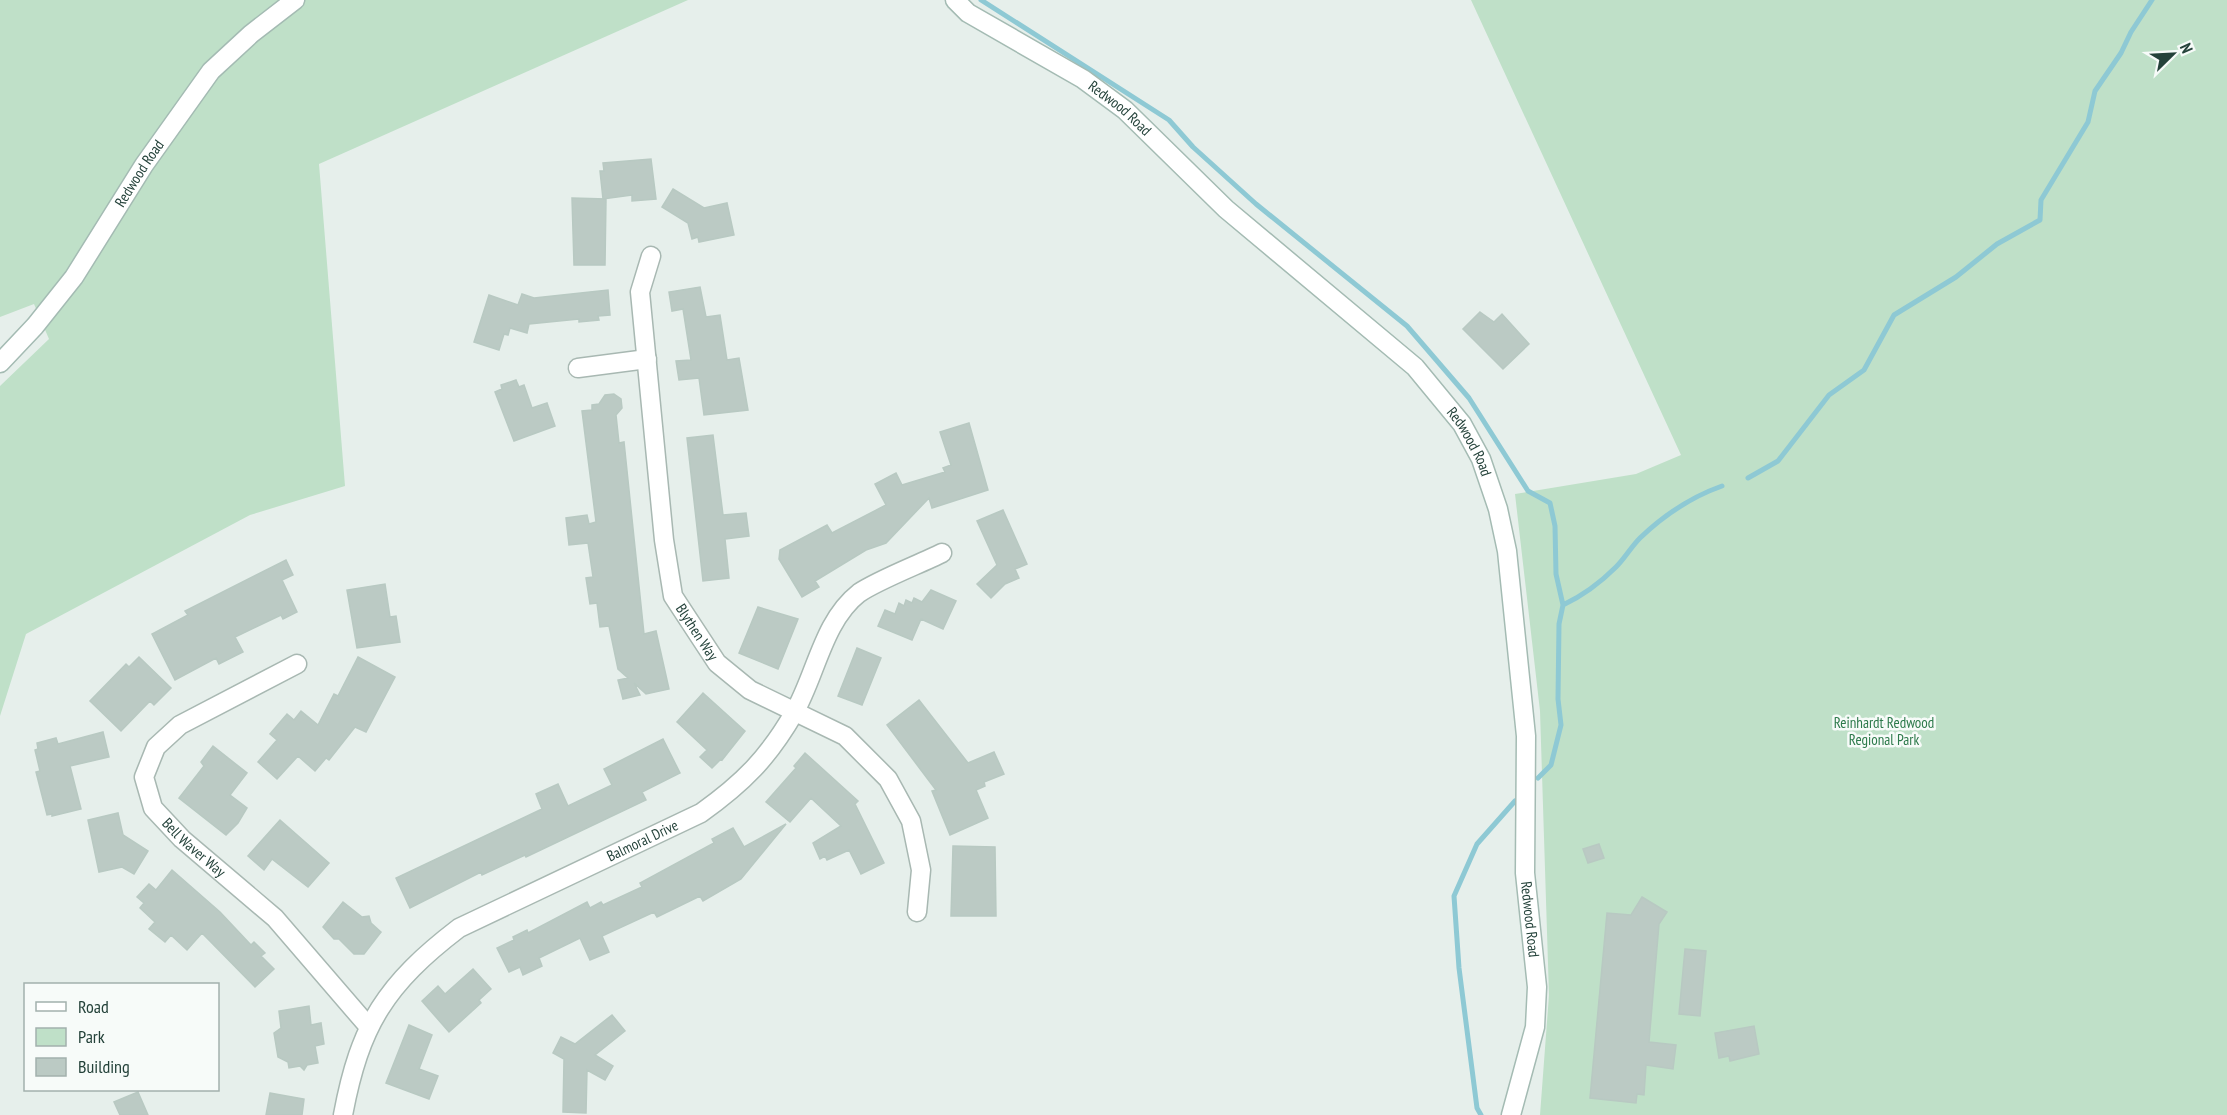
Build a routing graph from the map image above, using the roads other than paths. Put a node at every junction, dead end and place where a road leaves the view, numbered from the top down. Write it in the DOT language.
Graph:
graph roads {
  1 [pos="295,0"];
  2 [pos="955,0"];
  3 [pos="651,256"];
  4 [pos="647,359"];
  5 [pos="0,363"];
  6 [pos="578,368"];
  7 [pos="942,553"];
  8 [pos="297,664"];
  9 [pos="795,712"];
  10 [pos="917,912"];
  11 [pos="368,1026"];
  12 [pos="343,1115"];
  13 [pos="1511,1115"];
  1 -- 5 [label="street, Redwood Road"];
  2 -- 13 [label="street, Redwood Road"];
  3 -- 4 [label="street, Blythen Way"];
  4 -- 6 [label="street"];
  4 -- 9 [label="street, Blythen Way"];
  7 -- 9 [label="street, Balmoral Drive"];
  8 -- 11 [label="street, Bell Waver Way"];
  9 -- 10 [label="street, Blythen Way"];
  9 -- 11 [label="street, Balmoral Drive"];
  11 -- 12 [label="street, Balmoral Drive"];
}
